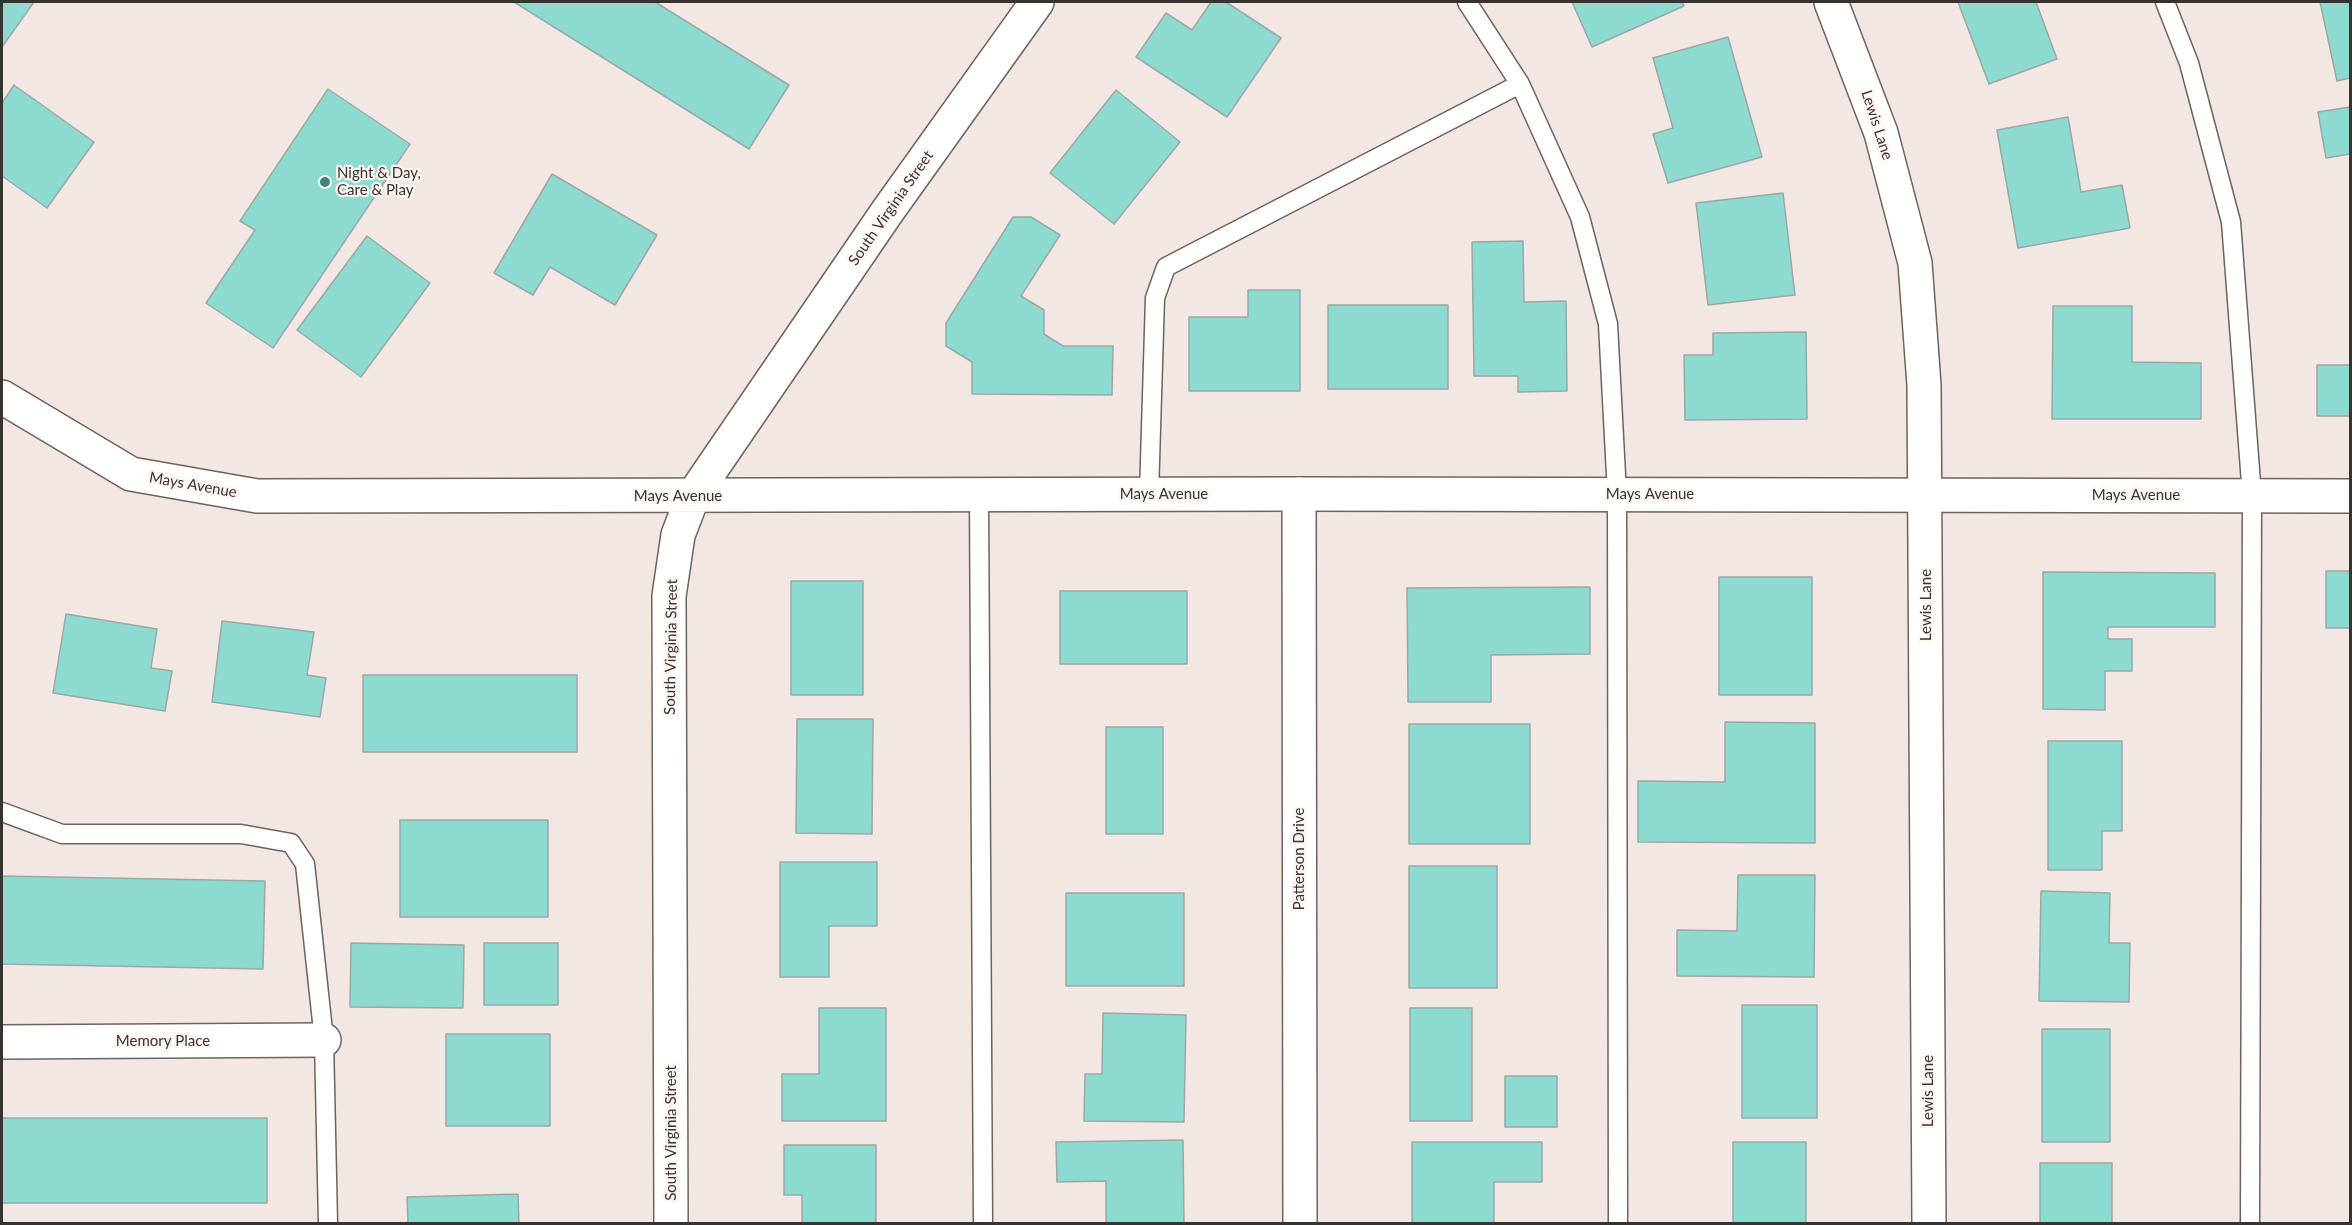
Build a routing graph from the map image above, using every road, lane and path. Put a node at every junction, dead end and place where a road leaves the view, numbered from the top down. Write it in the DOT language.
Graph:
graph roads {
  1 [pos="1037,2"];
  2 [pos="1467,2"];
  3 [pos="1831,2"];
  4 [pos="2165,2"];
  5 [pos="1520,84"];
  6 [pos="2,397"];
  7 [pos="1149,494"];
  8 [pos="1299,494"];
  9 [pos="1617,494"];
  10 [pos="979,495"];
  11 [pos="1925,495"];
  12 [pos="693,496"];
  13 [pos="2252,496"];
  14 [pos="2350,496"];
  15 [pos="2,813"];
  16 [pos="324,1040"];
  17 [pos="2,1042"];
  18 [pos="328,1224"];
  19 [pos="671,1224"];
  20 [pos="983,1224"];
  21 [pos="1300,1224"];
  22 [pos="1618,1224"];
  23 [pos="1929,1224"];
  24 [pos="2250,1224"];
  1 -- 12 [label="street, South Virginia Street"];
  2 -- 5 [label="lane"];
  3 -- 11 [label="street, Lewis Lane"];
  4 -- 13 [label="lane"];
  5 -- 7 [label="lane"];
  5 -- 9 [label="lane"];
  6 -- 12 [label="street, Mays Avenue"];
  7 -- 8 [label="street, Mays Avenue"];
  7 -- 10 [label="street, Mays Avenue"];
  8 -- 9 [label="street, Mays Avenue"];
  8 -- 21 [label="street, Patterson Drive"];
  9 -- 11 [label="street, Mays Avenue"];
  9 -- 22 [label="lane"];
  10 -- 12 [label="street, Mays Avenue"];
  10 -- 20 [label="lane"];
  11 -- 13 [label="street, Mays Avenue"];
  11 -- 23 [label="street, Lewis Lane"];
  12 -- 19 [label="street, South Virginia Street"];
  13 -- 14 [label="street, Mays Avenue"];
  13 -- 24 [label="lane"];
  15 -- 16 [label="lane"];
  16 -- 17 [label="street, Memory Place"];
  16 -- 18 [label="lane"];
}
